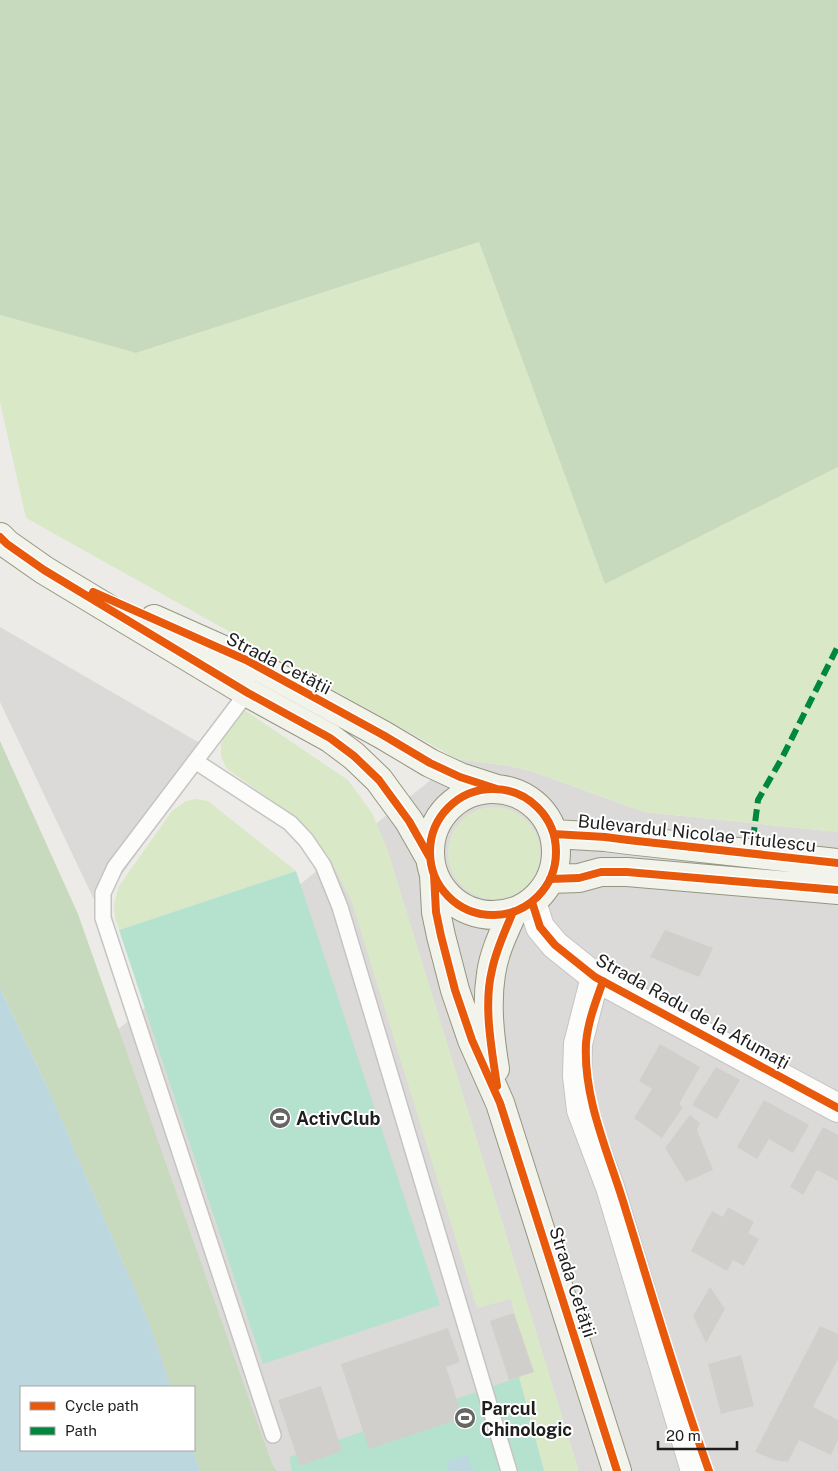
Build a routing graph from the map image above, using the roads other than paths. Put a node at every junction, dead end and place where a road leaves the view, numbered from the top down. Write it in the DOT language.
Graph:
graph roads {
  1 [pos="0,537"];
  2 [pos="44,570"];
  3 [pos="248,693"];
  4 [pos="398,744"];
  5 [pos="195,761"];
  6 [pos="497,789"];
  7 [pos="554,834"];
  8 [pos="838,863"];
  9 [pos="432,867"];
  10 [pos="550,878"];
  11 [pos="838,890"];
  12 [pos="522,907"];
  13 [pos="595,976"];
  14 [pos="500,1103"];
  15 [pos="838,1108"];
  16 [pos="273,1435"];
  17 [pos="510,1471"];
  18 [pos="617,1471"];
  19 [pos="695,1471"];
  1 -- 2 [label="main road, Strada Cetății"];
  2 -- 3 [label="main road, Strada Cetății"];
  2 -- 4 [label="main road, Strada Cetății"];
  3 -- 4 [label="lane"];
  3 -- 5 [label="lane"];
  3 -- 9 [label="main road, Strada Cetății"];
  4 -- 6 [label="main road, Strada Cetății"];
  5 -- 16 [label="lane"];
  5 -- 17 [label="lane"];
  6 -- 7 [label="main road, Strada Cetății"];
  6 -- 9 [label="main road, Strada Cetății"];
  7 -- 8 [label="main road, Bulevardul Nicolae Titulescu"];
  7 -- 10 [label="main road, Strada Cetății"];
  9 -- 12 [label="main road, Strada Cetății"];
  9 -- 14 [label="main road, Strada Cetății"];
  10 -- 11 [label="main road"];
  10 -- 12 [label="main road, Strada Cetății"];
  12 -- 13 [label="street, Strada Radu de la Afumați"];
  12 -- 14 [label="main road, Strada Cetății"];
  13 -- 15 [label="street, Strada Radu de la Afumați"];
  13 -- 19 [label="street"];
  14 -- 18 [label="main road, Strada Cetății"];
}
